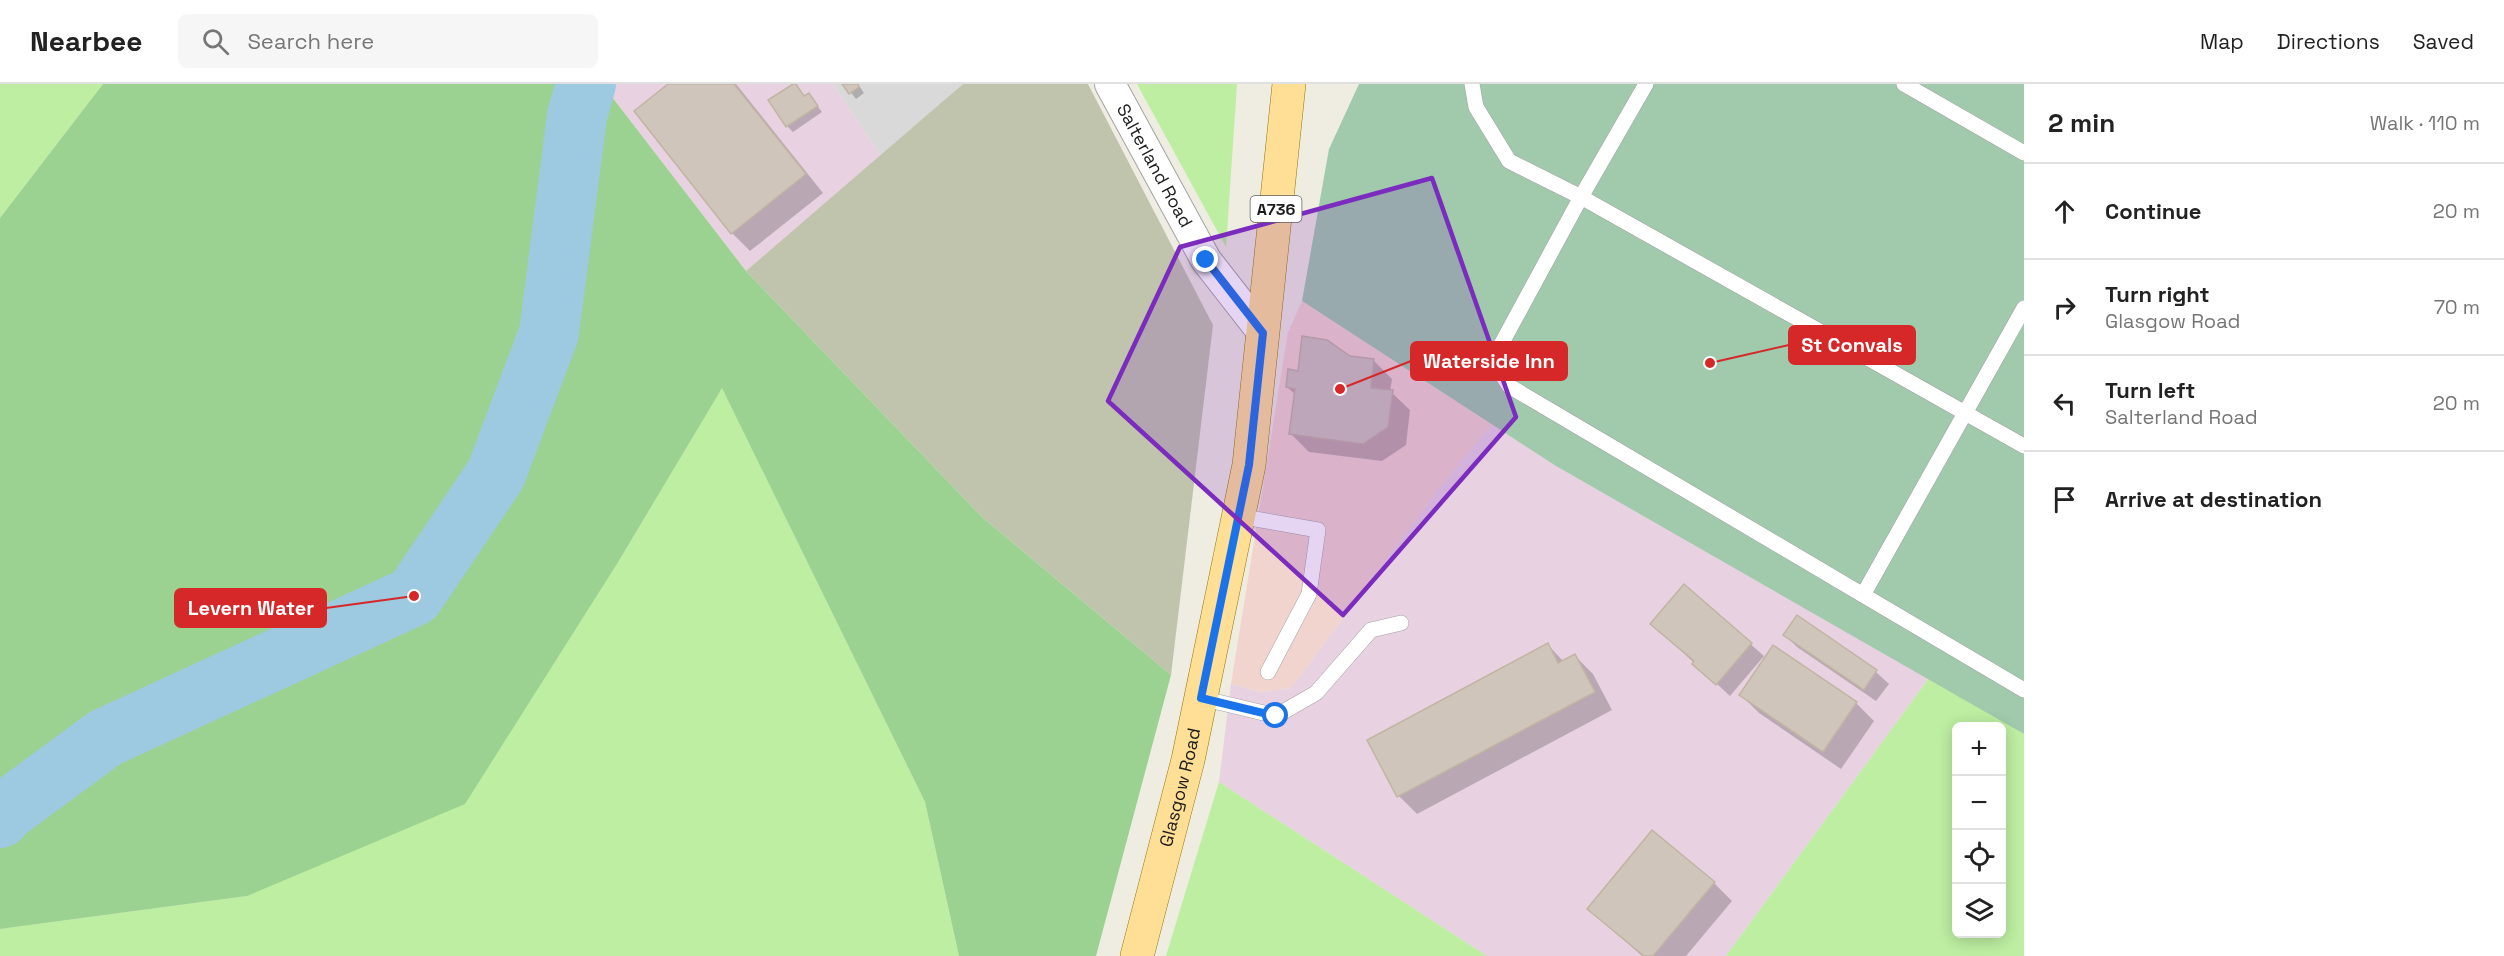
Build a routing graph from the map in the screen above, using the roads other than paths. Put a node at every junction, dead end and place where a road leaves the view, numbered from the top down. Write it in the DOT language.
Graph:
graph roads {
  1 [pos="1110,84"];
  2 [pos="1289,84"];
  3 [pos="1472,84"];
  4 [pos="1646,84"];
  5 [pos="1904,84"];
  6 [pos="2024,153"];
  7 [pos="1581,197"];
  8 [pos="2024,308"];
  9 [pos="1263,333"];
  10 [pos="1965,412"];
  11 [pos="2024,446"];
  12 [pos="1238,516"];
  13 [pos="1863,595"];
  14 [pos="1401,623"];
  15 [pos="1268,672"];
  16 [pos="2024,690"];
  17 [pos="1201,698"];
  18 [pos="1137,956"];
  1 -- 9 [label="street, Salterland Road"];
  2 -- 9 [label="main road, Glasgow Road / A736"];
  3 -- 7 [label="lane"];
  4 -- 7 [label="lane"];
  5 -- 6 [label="lane"];
  7 -- 10 [label="lane"];
  7 -- 13 [label="lane"];
  8 -- 10 [label="lane"];
  9 -- 12 [label="main road, Glasgow Road / A736"];
  10 -- 11 [label="lane"];
  10 -- 13 [label="lane"];
  12 -- 15 [label="lane"];
  12 -- 17 [label="main road, Glasgow Road / A736"];
  13 -- 16 [label="lane"];
  14 -- 17 [label="lane"];
  17 -- 18 [label="main road, Glasgow Road / A736"];
}
